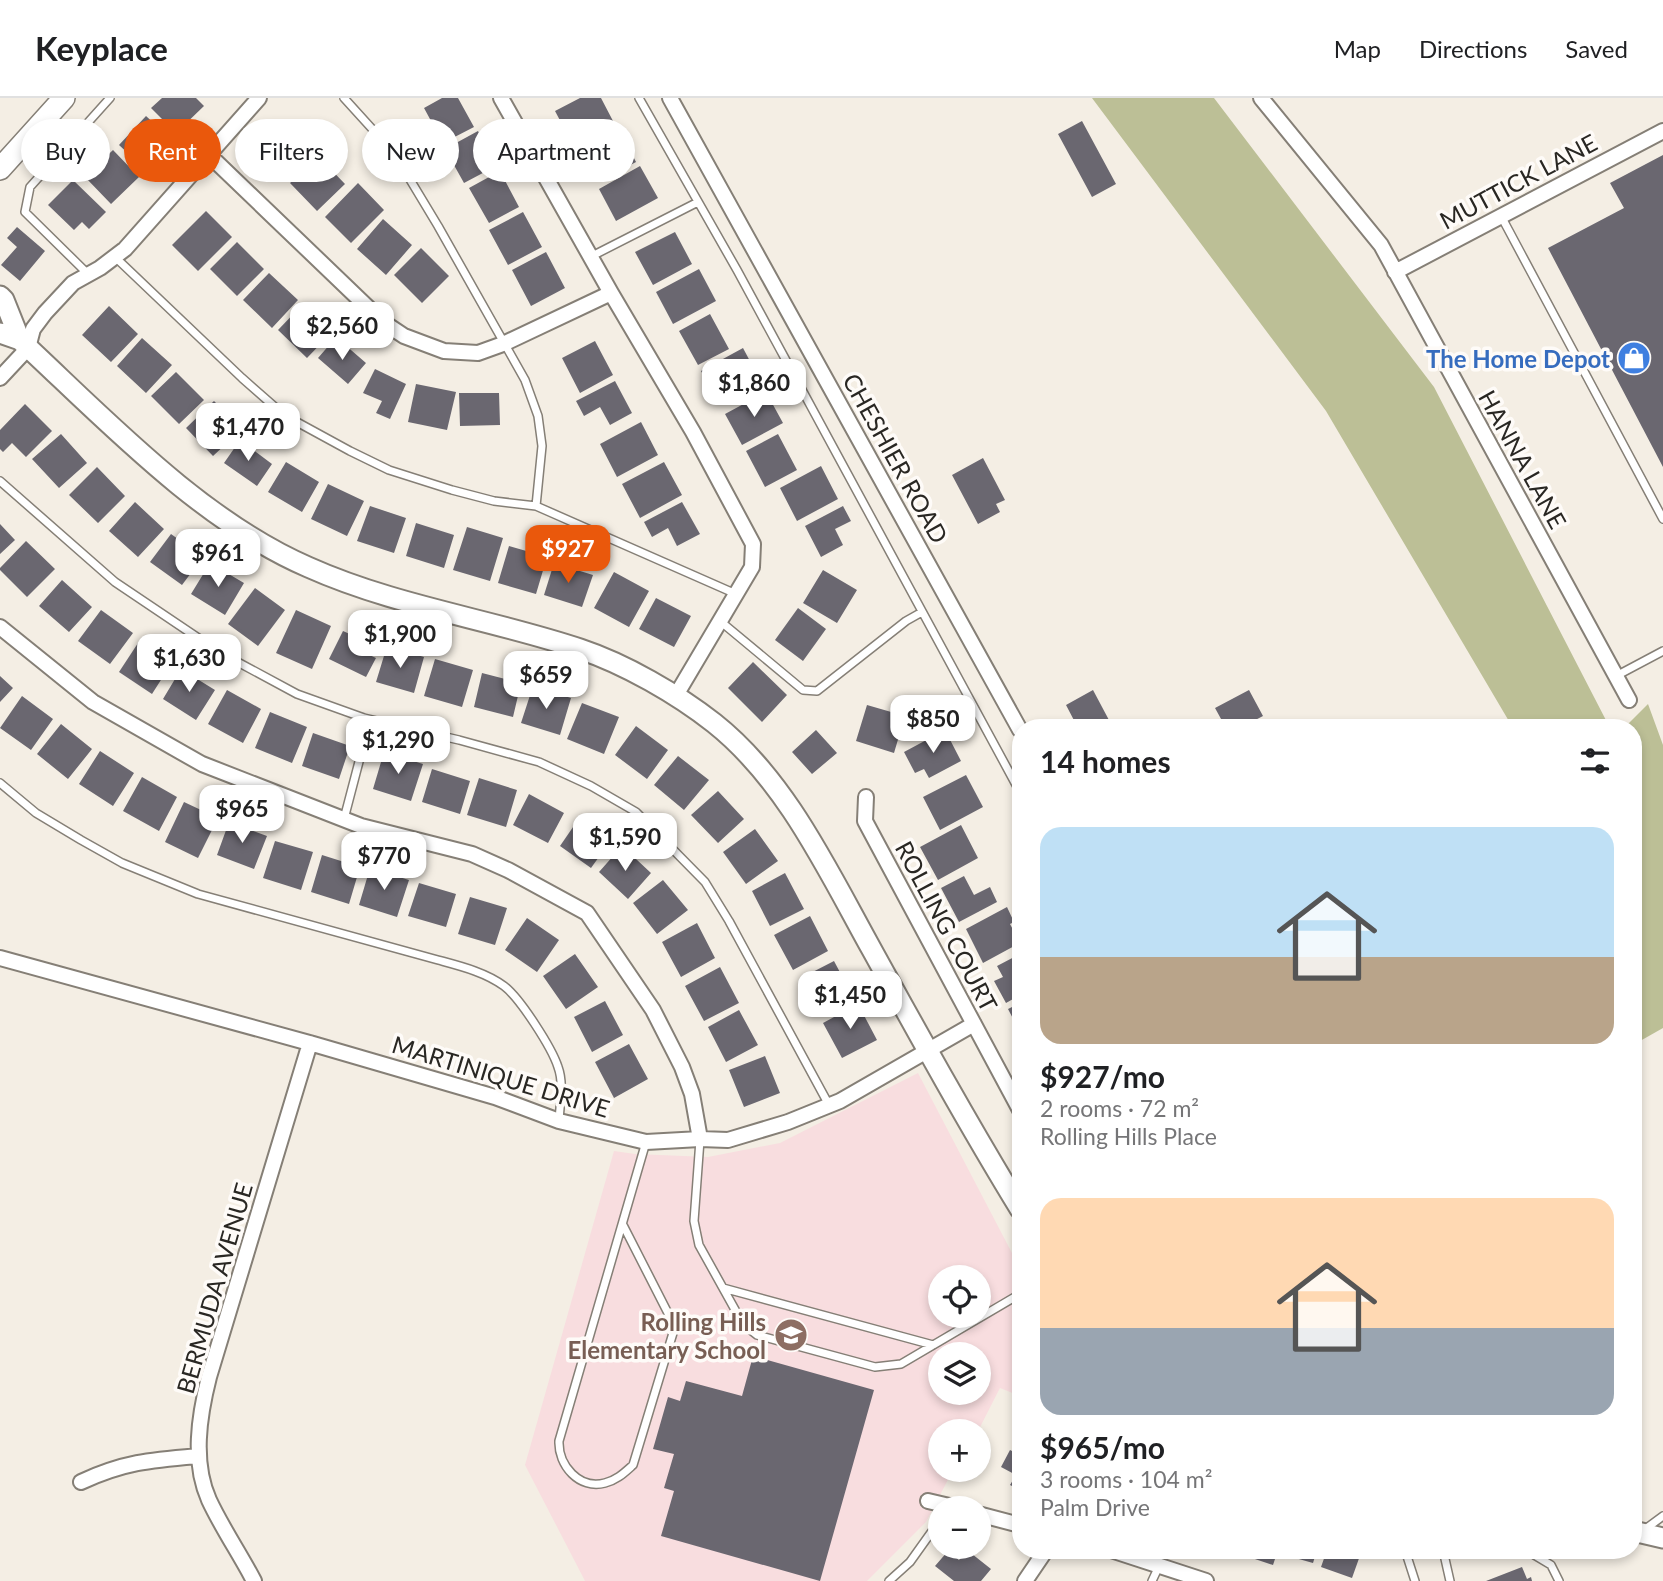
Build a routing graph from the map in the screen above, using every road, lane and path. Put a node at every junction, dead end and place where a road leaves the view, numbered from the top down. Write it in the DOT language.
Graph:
graph roads {
  1 [pos="64,98"];
  2 [pos="110,98"];
  3 [pos="259,98"];
  4 [pos="344,98"];
  5 [pos="500,98"];
  6 [pos="639,98"];
  7 [pos="670,98"];
  8 [pos="1261,98"];
  9 [pos="1663,131"];
  10 [pos="221,141"];
  11 [pos="221,167"];
  12 [pos="0,169"];
  13 [pos="185,182"];
  14 [pos="698,202"];
  15 [pos="1502,216"];
  16 [pos="115,257"];
  17 [pos="590,257"];
  18 [pos="1395,272"];
  19 [pos="89,275"];
  20 [pos="611,293"];
  21 [pos="0,296"];
  22 [pos="0,333"];
  23 [pos="24,344"];
  24 [pos="503,344"];
  25 [pos="0,378"];
  26 [pos="0,481"];
  27 [pos="536,506"];
  28 [pos="1663,519"];
  29 [pos="736,594"];
  30 [pos="922,612"];
  31 [pos="720,621"];
  32 [pos="0,627"];
  33 [pos="1663,651"];
  34 [pos="1616,676"];
  35 [pos="675,697"];
  36 [pos="1629,700"];
  37 [pos="365,718"];
  38 [pos="1014,719"];
  39 [pos="1012,777"];
  40 [pos="0,783"];
  41 [pos="866,797"];
  42 [pos="344,820"];
  43 [pos="0,958"];
  44 [pos="974,1024"];
  45 [pos="310,1043"];
  46 [pos="928,1051"];
  47 [pos="1012,1095"];
  48 [pos="829,1105"];
  49 [pos="559,1121"];
  50 [pos="700,1139"];
  51 [pos="646,1142"];
  52 [pos="1012,1196"];
  53 [pos="623,1225"];
  54 [pos="723,1288"];
  55 [pos="1012,1299"];
  56 [pos="938,1342"];
  57 [pos="928,1344"];
  58 [pos="928,1348"];
  59 [pos="198,1455"];
  60 [pos="80,1482"];
  61 [pos="1663,1516"];
  62 [pos="991,1517"];
  63 [pos="1012,1523"];
  64 [pos="1642,1529"];
  65 [pos="1642,1533"];
  66 [pos="928,1537"];
  67 [pos="1663,1538"];
  68 [pos="1040,1559"];
  69 [pos="1151,1559"];
  70 [pos="1408,1559"];
  71 [pos="1445,1559"];
  72 [pos="1540,1559"];
  73 [pos="254,1581"];
  74 [pos="889,1581"];
  75 [pos="1025,1581"];
  76 [pos="1152,1581"];
  77 [pos="1206,1581"];
  78 [pos="1415,1581"];
  79 [pos="1450,1581"];
  80 [pos="1559,1581"];
  1 -- 12 [label="main road"];
  2 -- 19 [label="lane"];
  3 -- 10 [label="street"];
  4 -- 24 [label="lane"];
  5 -- 17 [label="street"];
  6 -- 14 [label="lane"];
  7 -- 38 [label="street, CHESHIER ROAD"];
  8 -- 18 [label="street, HANNA LANE"];
  9 -- 15 [label="street, MUTTICK LANE"];
  11 -- 24 [label="street"];
  13 -- 16 [label="street"];
  14 -- 17 [label="lane"];
  14 -- 30 [label="lane"];
  15 -- 18 [label="street, MUTTICK LANE"];
  15 -- 28 [label="lane"];
  16 -- 19 [label="street"];
  16 -- 27 [label="lane"];
  17 -- 20 [label="street"];
  18 -- 34 [label="street, HANNA LANE"];
  19 -- 23 [label="street"];
  20 -- 24 [label="street"];
  20 -- 29 [label="street"];
  21 -- 23 [label="street"];
  22 -- 23 [label="street"];
  23 -- 25 [label="street"];
  23 -- 35 [label="street"];
  24 -- 27 [label="lane"];
  26 -- 37 [label="lane"];
  27 -- 29 [label="lane"];
  29 -- 31 [label="street"];
  30 -- 31 [label="lane"];
  30 -- 39 [label="lane"];
  31 -- 35 [label="street"];
  32 -- 42 [label="street"];
  33 -- 34 [label="lane"];
  34 -- 36 [label="street, HANNA LANE"];
  35 -- 46 [label="street"];
  37 -- 42 [label="lane"];
  37 -- 48 [label="lane"];
  40 -- 49 [label="lane"];
  41 -- 44 [label="street, ROLLING COURT"];
  42 -- 50 [label="street"];
  43 -- 45 [label="street, MARTINIQUE DRIVE"];
  44 -- 46 [label="street, MARTINIQUE DRIVE"];
  44 -- 47 [label="street, ROLLING COURT"];
  45 -- 49 [label="street, MARTINIQUE DRIVE"];
  45 -- 59 [label="street, BERMUDA AVENUE"];
  46 -- 48 [label="street, MARTINIQUE DRIVE"];
  46 -- 52 [label="street"];
  48 -- 50 [label="street, MARTINIQUE DRIVE"];
  49 -- 51 [label="street, MARTINIQUE DRIVE"];
  50 -- 51 [label="street, MARTINIQUE DRIVE"];
  50 -- 54 [label="lane"];
  51 -- 53 [label="lane"];
  53 -- 53 [label="lane"];
  54 -- 57 [label="lane"];
  54 -- 58 [label="lane"];
  55 -- 56 [label="lane"];
  59 -- 60 [label="street"];
  59 -- 73 [label="street, BERMUDA AVENUE"];
  61 -- 64 [label="lane"];
  62 -- 63 [label="street"];
  65 -- 67 [label="street"];
  66 -- 74 [label="lane"];
  68 -- 75 [label="street"];
  69 -- 76 [label="lane"];
  69 -- 77 [label="street"];
  70 -- 78 [label="lane"];
  71 -- 79 [label="lane"];
  72 -- 80 [label="lane"];
}
